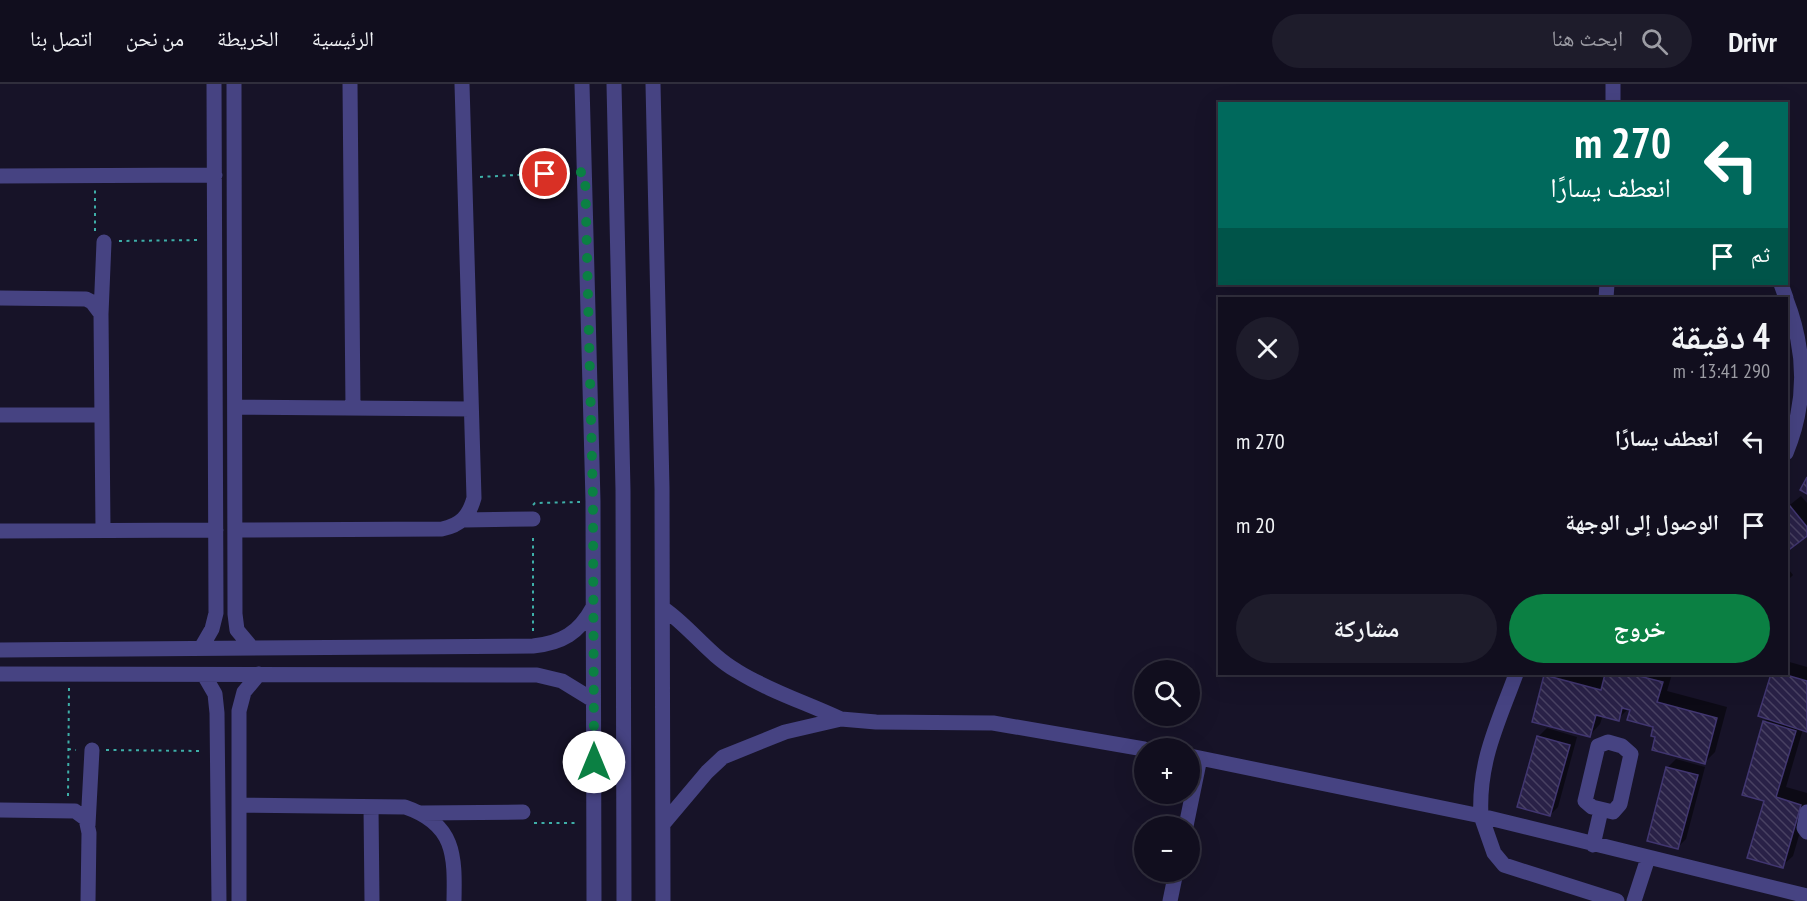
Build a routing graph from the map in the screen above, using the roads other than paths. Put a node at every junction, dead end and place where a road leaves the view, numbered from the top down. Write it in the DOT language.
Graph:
graph roads {
  1 [pos="214,84"];
  2 [pos="234,84"];
  3 [pos="350,84"];
  4 [pos="462,84"];
  5 [pos="582,84"];
  6 [pos="614,84"];
  7 [pos="653,84"];
  8 [pos="1612,84"];
  9 [pos="1613,102"];
  10 [pos="214,175"];
  11 [pos="0,176"];
  12 [pos="104,242"];
  13 [pos="0,298"];
  14 [pos="1788,304"];
  15 [pos="100,314"];
  16 [pos="235,407"];
  17 [pos="353,408"];
  18 [pos="471,409"];
  19 [pos="1803,411"];
  20 [pos="102,414"];
  21 [pos="0,415"];
  22 [pos="1788,449"];
  23 [pos="533,519"];
  24 [pos="464,520"];
  25 [pos="103,530"];
  26 [pos="216,530"];
  27 [pos="235,530"];
  28 [pos="0,531"];
  29 [pos="593,607"];
  30 [pos="663,609"];
  31 [pos="216,613"];
  32 [pos="235,614"];
  33 [pos="201,648"];
  34 [pos="252,648"];
  35 [pos="0,650"];
  36 [pos="0,674"];
  37 [pos="259,674"];
  38 [pos="204,675"];
  39 [pos="1516,675"];
  40 [pos="593,700"];
  41 [pos="841,719"];
  42 [pos="1134,746"];
  43 [pos="92,750"];
  44 [pos="1200,758"];
  45 [pos="239,805"];
  46 [pos="371,807"];
  47 [pos="0,810"];
  48 [pos="1601,810"];
  49 [pos="523,812"];
  50 [pos="1807,812"];
  51 [pos="421,813"];
  52 [pos="1481,816"];
  53 [pos="664,824"];
  54 [pos="88,825"];
  55 [pos="1807,832"];
  56 [pos="1593,845"];
  57 [pos="1648,858"];
  58 [pos="1174,882"];
  59 [pos="1807,895"];
  60 [pos="88,901"];
  61 [pos="219,901"];
  62 [pos="239,901"];
  63 [pos="372,901"];
  64 [pos="454,901"];
  65 [pos="594,901"];
  66 [pos="624,901"];
  67 [pos="663,901"];
  68 [pos="1170,901"];
  69 [pos="1617,901"];
  70 [pos="1634,901"];
  1 -- 10 [label="street"];
  2 -- 16 [label="street"];
  3 -- 17 [label="street"];
  4 -- 18 [label="street"];
  5 -- 29 [label="street"];
  6 -- 66 [label="street"];
  7 -- 30 [label="street"];
  8 -- 9 [label="street"];
  10 -- 11 [label="street"];
  10 -- 26 [label="street"];
  12 -- 15 [label="street"];
  13 -- 15 [label="street"];
  14 -- 19 [label="street"];
  15 -- 20 [label="street"];
  16 -- 17 [label="street"];
  16 -- 27 [label="street"];
  17 -- 18 [label="street"];
  18 -- 24 [label="street"];
  19 -- 22 [label="street"];
  20 -- 21 [label="street"];
  20 -- 25 [label="street"];
  23 -- 24 [label="street"];
  24 -- 27 [label="street"];
  25 -- 26 [label="street"];
  25 -- 28 [label="street"];
  26 -- 31 [label="street"];
  27 -- 32 [label="street"];
  29 -- 34 [label="street"];
  29 -- 40 [label="street"];
  30 -- 41 [label="street"];
  30 -- 53 [label="street"];
  31 -- 32 [label="street"];
  31 -- 33 [label="street"];
  32 -- 34 [label="street"];
  33 -- 34 [label="street"];
  33 -- 35 [label="street"];
  36 -- 38 [label="street"];
  37 -- 38 [label="street"];
  37 -- 40 [label="street"];
  37 -- 45 [label="street"];
  38 -- 61 [label="street"];
  39 -- 52 [label="street"];
  40 -- 65 [label="street"];
  41 -- 42 [label="street"];
  41 -- 53 [label="street"];
  43 -- 54 [label="street"];
  44 -- 52 [label="street"];
  45 -- 46 [label="street"];
  45 -- 62 [label="street"];
  46 -- 51 [label="street"];
  46 -- 63 [label="street"];
  47 -- 54 [label="street"];
  48 -- 56 [label="street"];
  49 -- 51 [label="street"];
  50 -- 55 [label="street"];
  51 -- 64 [label="street"];
  52 -- 56 [label="street"];
  52 -- 69 [label="street"];
  53 -- 67 [label="street"];
  54 -- 60 [label="street"];
  56 -- 57 [label="street"];
  57 -- 59 [label="street"];
  57 -- 70 [label="street"];
  58 -- 68 [label="street"];
}
